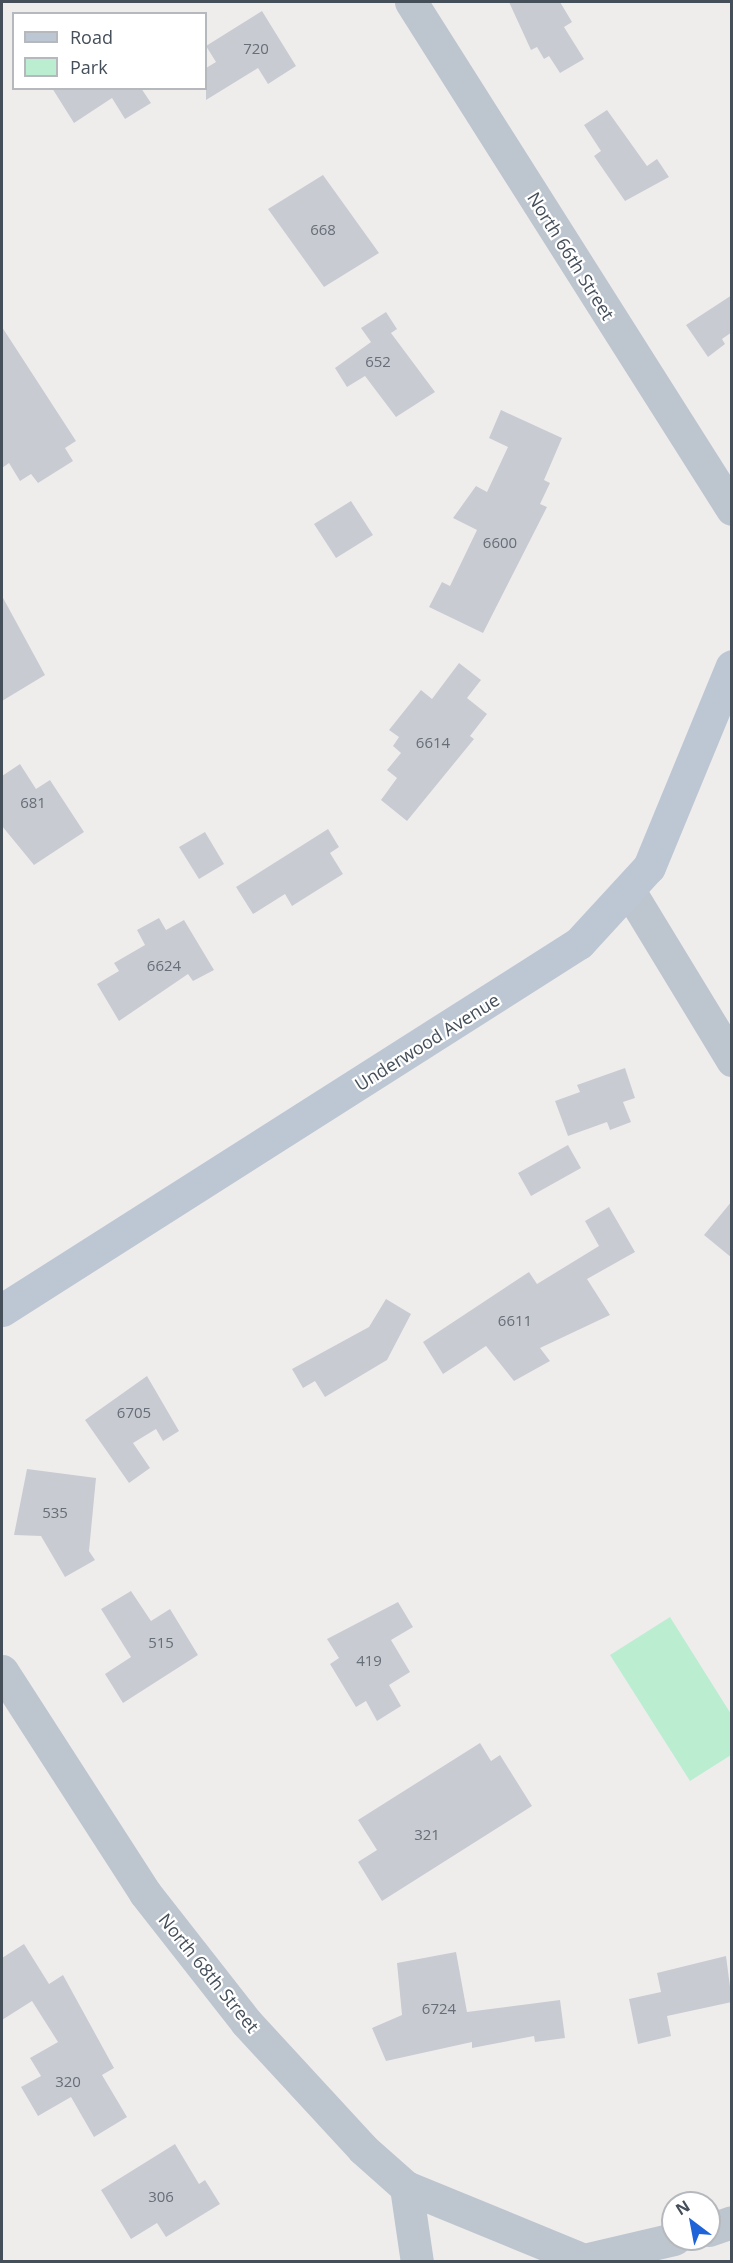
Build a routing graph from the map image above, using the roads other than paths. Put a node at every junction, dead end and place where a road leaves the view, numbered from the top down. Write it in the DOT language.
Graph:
graph roads {
  1 [pos="411,2"];
  2 [pos="732,509"];
  3 [pos="732,666"];
  4 [pos="630,892"];
  5 [pos="732,1060"];
  6 [pos="2,1310"];
  7 [pos="2,1671"];
  8 [pos="406,2187"];
  9 [pos="661,2242"];
  10 [pos="577,2260"];
  11 [pos="417,2262"];
  1 -- 2 [label="street, North 66th Street"];
  3 -- 4 [label="main road, Underwood Avenue"];
  4 -- 5 [label="street"];
  4 -- 6 [label="main road, Underwood Avenue"];
  7 -- 8 [label="street, North 68th Street"];
  8 -- 10 [label="street"];
  8 -- 11 [label="street"];
  9 -- 10 [label="street"];
}
